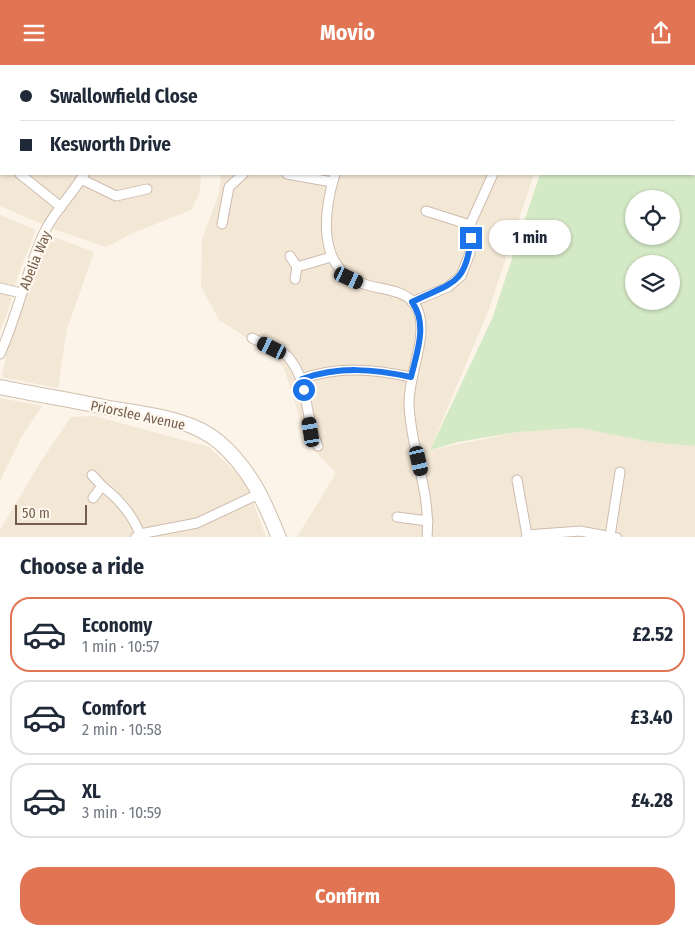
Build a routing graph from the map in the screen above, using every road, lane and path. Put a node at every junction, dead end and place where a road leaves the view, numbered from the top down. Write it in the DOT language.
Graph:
graph roads {
  1 [pos="21,175"];
  2 [pos="242,175"];
  3 [pos="299,175"];
  4 [pos="493,175"];
  5 [pos="83,176"];
  6 [pos="334,178"];
  7 [pos="148,189"];
  8 [pos="61,207"];
  9 [pos="426,211"];
  10 [pos="222,224"];
  11 [pos="470,225"];
  12 [pos="290,256"];
  13 [pos="330,257"];
  14 [pos="297,267"];
  15 [pos="295,279"];
  16 [pos="0,288"];
  17 [pos="21,293"];
  18 [pos="412,302"];
  19 [pos="252,338"];
  20 [pos="0,354"];
  21 [pos="411,377"];
  22 [pos="302,379"];
  23 [pos="0,387"];
  24 [pos="318,446"];
  25 [pos="620,472"];
  26 [pos="92,475"];
  27 [pos="517,480"];
  28 [pos="102,485"];
  29 [pos="261,493"];
  30 [pos="93,498"];
  31 [pos="397,517"];
  32 [pos="428,521"];
  33 [pos="138,536"];
  34 [pos="527,536"];
  35 [pos="279,537"];
  36 [pos="427,537"];
  37 [pos="614,537"];
  1 -- 8 [label="street"];
  2 -- 10 [label="street"];
  3 -- 6 [label="street"];
  4 -- 11 [label="street"];
  5 -- 7 [label="street"];
  5 -- 8 [label="street, Abelia Way"];
  6 -- 13 [label="street"];
  8 -- 17 [label="street, Abelia Way"];
  9 -- 11 [label="street"];
  11 -- 18 [label="street"];
  12 -- 14 [label="street"];
  13 -- 14 [label="street"];
  13 -- 18 [label="street"];
  14 -- 15 [label="street"];
  16 -- 17 [label="street"];
  17 -- 20 [label="street, Abelia Way"];
  18 -- 21 [label="street"];
  19 -- 22 [label="street"];
  21 -- 22 [label="street"];
  21 -- 32 [label="street"];
  22 -- 24 [label="street"];
  23 -- 29 [label="street, Priorslee Avenue"];
  25 -- 37 [label="street"];
  26 -- 28 [label="street"];
  27 -- 34 [label="street"];
  28 -- 30 [label="street"];
  28 -- 33 [label="street"];
  29 -- 33 [label="street"];
  29 -- 35 [label="street, Priorslee Avenue"];
  31 -- 32 [label="street"];
  32 -- 36 [label="street"];
  34 -- 37 [label="street"];
}
